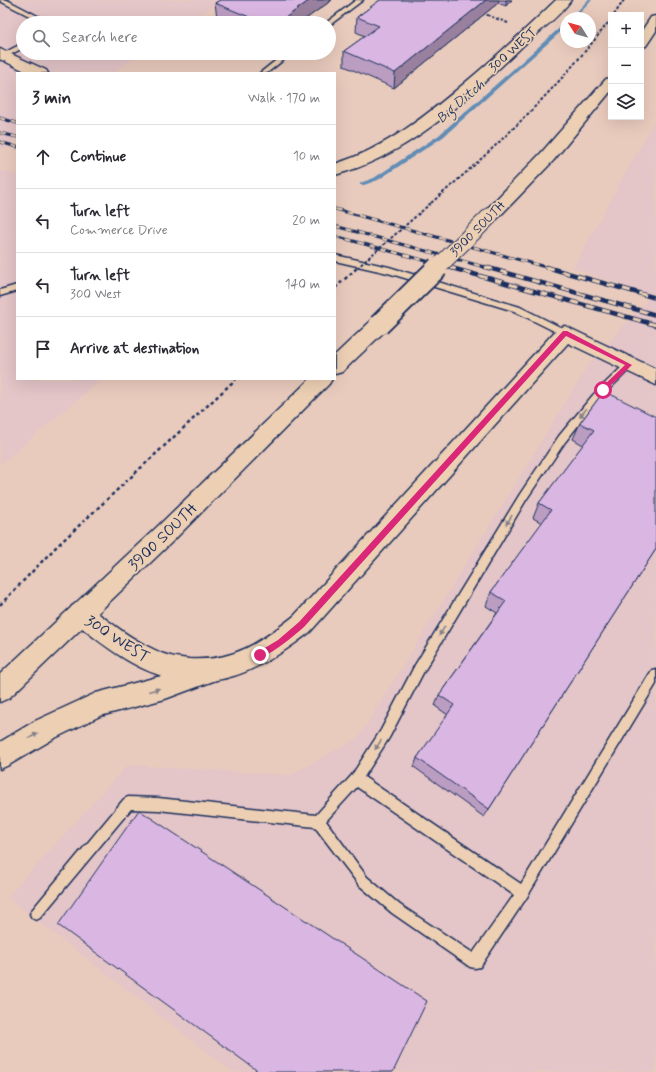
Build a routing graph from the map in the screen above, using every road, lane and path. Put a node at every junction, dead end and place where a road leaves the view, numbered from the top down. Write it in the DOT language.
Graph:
graph roads {
  1 [pos="2,0"];
  2 [pos="360,0"];
  3 [pos="564,0"];
  4 [pos="624,0"];
  5 [pos="481,12"];
  6 [pos="616,12"];
  7 [pos="34,16"];
  8 [pos="336,18"];
  9 [pos="656,20"];
  10 [pos="608,22"];
  11 [pos="508,23"];
  12 [pos="644,38"];
  13 [pos="16,48"];
  14 [pos="2,55"];
  15 [pos="280,60"];
  16 [pos="39,72"];
  17 [pos="264,72"];
  18 [pos="609,84"];
  19 [pos="336,170"];
  20 [pos="336,258"];
  21 [pos="336,287"];
  22 [pos="16,288"];
  23 [pos="0,293"];
  24 [pos="565,333"];
  25 [pos="629,365"];
  26 [pos="336,366"];
  27 [pos="656,378"];
  28 [pos="235,380"];
  29 [pos="321,380"];
  30 [pos="0,605"];
  31 [pos="80,613"];
  32 [pos="207,672"];
  33 [pos="656,674"];
  34 [pos="0,690"];
  35 [pos="0,756"];
  36 [pos="356,779"];
  37 [pos="318,821"];
  38 [pos="523,893"];
  39 [pos="36,914"];
  1 -- 7 [label="lane"];
  2 -- 8 [label="lane"];
  3 -- 19 [label="street, 300 WEST"];
  4 -- 6 [label="path"];
  5 -- 11 [label="path"];
  9 -- 12 [label="street"];
  10 -- 21 [label="path, bridge"];
  13 -- 14 [label="lane"];
  14 -- 16 [label="street"];
  15 -- 17 [label="lane"];
  18 -- 26 [label="street, 3900 SOUTH, bridge"];
  20 -- 24 [label="lane"];
  22 -- 23 [label="lane"];
  24 -- 25 [label="street"];
  24 -- 32 [label="street, 300 WEST"];
  25 -- 27 [label="street"];
  25 -- 36 [label="lane, one-way"];
  28 -- 30 [label="path"];
  29 -- 31 [label="street, 3900 SOUTH"];
  31 -- 32 [label="street, 300 WEST"];
  31 -- 34 [label="street, 3900 SOUTH"];
  35 -- 32 [label="street, one-way"];
  33 -- 38 [label="lane"];
  36 -- 37 [label="lane"];
  36 -- 38 [label="lane"];
  37 -- 38 [label="lane"];
  37 -- 39 [label="lane"];
}
